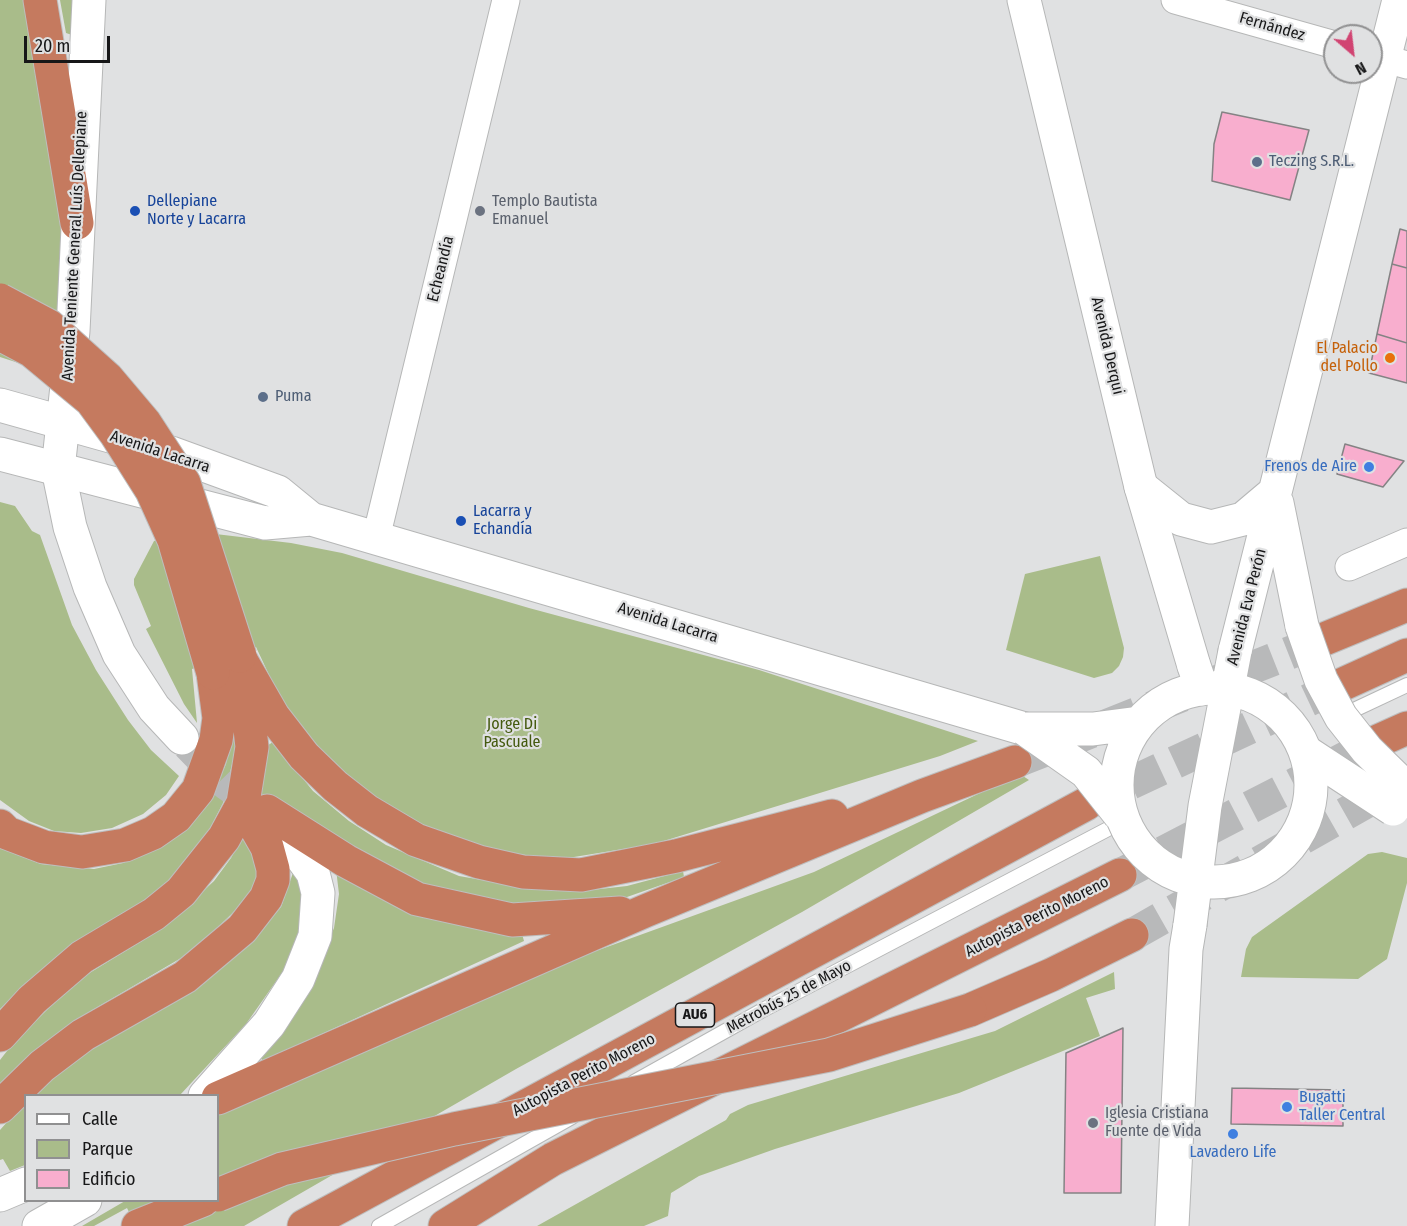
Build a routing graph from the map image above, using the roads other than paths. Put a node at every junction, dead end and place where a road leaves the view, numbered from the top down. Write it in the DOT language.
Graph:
graph roads {
  1 [pos="40,0"];
  2 [pos="89,0"];
  3 [pos="506,0"];
  4 [pos="1024,0"];
  5 [pos="1175,0"];
  6 [pos="1399,0"];
  7 [pos="1323,42"];
  8 [pos="1388,60"];
  9 [pos="77,223"];
  10 [pos="0,300"];
  11 [pos="0,334"];
  12 [pos="0,405"];
  13 [pos="63,422"];
  14 [pos="0,454"];
  15 [pos="58,469"];
  16 [pos="1141,487"];
  17 [pos="1275,492"];
  18 [pos="311,519"];
  19 [pos="376,538"];
  20 [pos="1407,542"];
  21 [pos="1349,567"];
  22 [pos="1407,604"];
  23 [pos="1312,633"];
  24 [pos="1407,655"];
  25 [pos="232,664"];
  26 [pos="1208,681"];
  27 [pos="1407,685"];
  28 [pos="1349,697"];
  29 [pos="1139,723"];
  30 [pos="1025,729"];
  31 [pos="182,738"];
  32 [pos="1306,752"];
  33 [pos="1015,762"];
  34 [pos="922,796"];
  35 [pos="1402,803"];
  36 [pos="1086,804"];
  37 [pos="264,817"];
  38 [pos="1115,823"];
  39 [pos="0,826"];
  40 [pos="1120,875"];
  41 [pos="1195,880"];
  42 [pos="645,911"];
  43 [pos="1132,935"];
  44 [pos="0,1035"];
  45 [pos="206,1094"];
  46 [pos="219,1098"];
  47 [pos="0,1107"];
  48 [pos="24,1185"];
  49 [pos="0,1195"];
  50 [pos="219,1195"];
  51 [pos="81,1202"];
  52 [pos="197,1202"];
  53 [pos="39,1226"];
  54 [pos="138,1226"];
  55 [pos="304,1226"];
  56 [pos="379,1226"];
  57 [pos="445,1226"];
  58 [pos="1172,1226"];
  1 -- 9 [label="highway"];
  2 -- 9 [label="main road, Avenida Teniente General Luís Dellepiane"];
  3 -- 19 [label="street, Echeandía"];
  4 -- 16 [label="main road, Avenida Derqui"];
  5 -- 7 [label="street, Fernández"];
  6 -- 8 [label="main road, Avenida Eva Perón"];
  8 -- 17 [label="main road, Avenida Eva Perón"];
  9 -- 13 [label="main road, Avenida Teniente General Luís Dellepiane"];
  10 -- 25 [label="highway, bridge"];
  11 -- 25 [label="highway, bridge"];
  12 -- 13 [label="main road, Avenida Lacarra"];
  13 -- 15 [label="main road, Avenida Teniente General Luís Dellepiane"];
  13 -- 18 [label="main road, Avenida Lacarra"];
  14 -- 15 [label="main road, Avenida Lacarra"];
  15 -- 18 [label="main road, Avenida Lacarra"];
  15 -- 31 [label="main road, Avenida Teniente General Luís Dellepiane"];
  16 -- 17 [label="main road"];
  16 -- 26 [label="main road, Avenida Derqui"];
  17 -- 23 [label="main road"];
  17 -- 26 [label="main road, Avenida Eva Perón, bridge"];
  18 -- 19 [label="main road, Avenida Lacarra"];
  19 -- 30 [label="main road, Avenida Lacarra"];
  20 -- 21 [label="street"];
  22 -- 23 [label="highway"];
  23 -- 35 [label="main road, bridge"];
  24 -- 28 [label="highway"];
  25 -- 34 [label="highway"];
  25 -- 39 [label="highway"];
  25 -- 44 [label="highway"];
  26 -- 29 [label="main road, bridge"];
  26 -- 32 [label="main road, bridge"];
  26 -- 41 [label="main road, Avenida Eva Perón, bridge"];
  27 -- 28 [label="lane"];
  29 -- 30 [label="main road, Avenida Lacarra, bridge"];
  29 -- 38 [label="main road, bridge"];
  30 -- 38 [label="main road, Avenida Lacarra, bridge"];
  32 -- 35 [label="main road, bridge"];
  32 -- 41 [label="main road, bridge"];
  33 -- 34 [label="highway"];
  34 -- 42 [label="highway"];
  36 -- 55 [label="highway, Autopista Perito Moreno / AU6"];
  37 -- 42 [label="highway"];
  37 -- 45 [label="main road"];
  37 -- 47 [label="highway"];
  38 -- 41 [label="main road, bridge"];
  38 -- 56 [label="lane, Metrobús 25 de Mayo"];
  40 -- 57 [label="highway, Autopista Perito Moreno"];
  41 -- 58 [label="main road, Avenida Eva Perón, bridge"];
  42 -- 46 [label="highway"];
  43 -- 50 [label="highway, bridge"];
  48 -- 49 [label="main road"];
  51 -- 53 [label="main road"];
  52 -- 54 [label="highway"];
}
